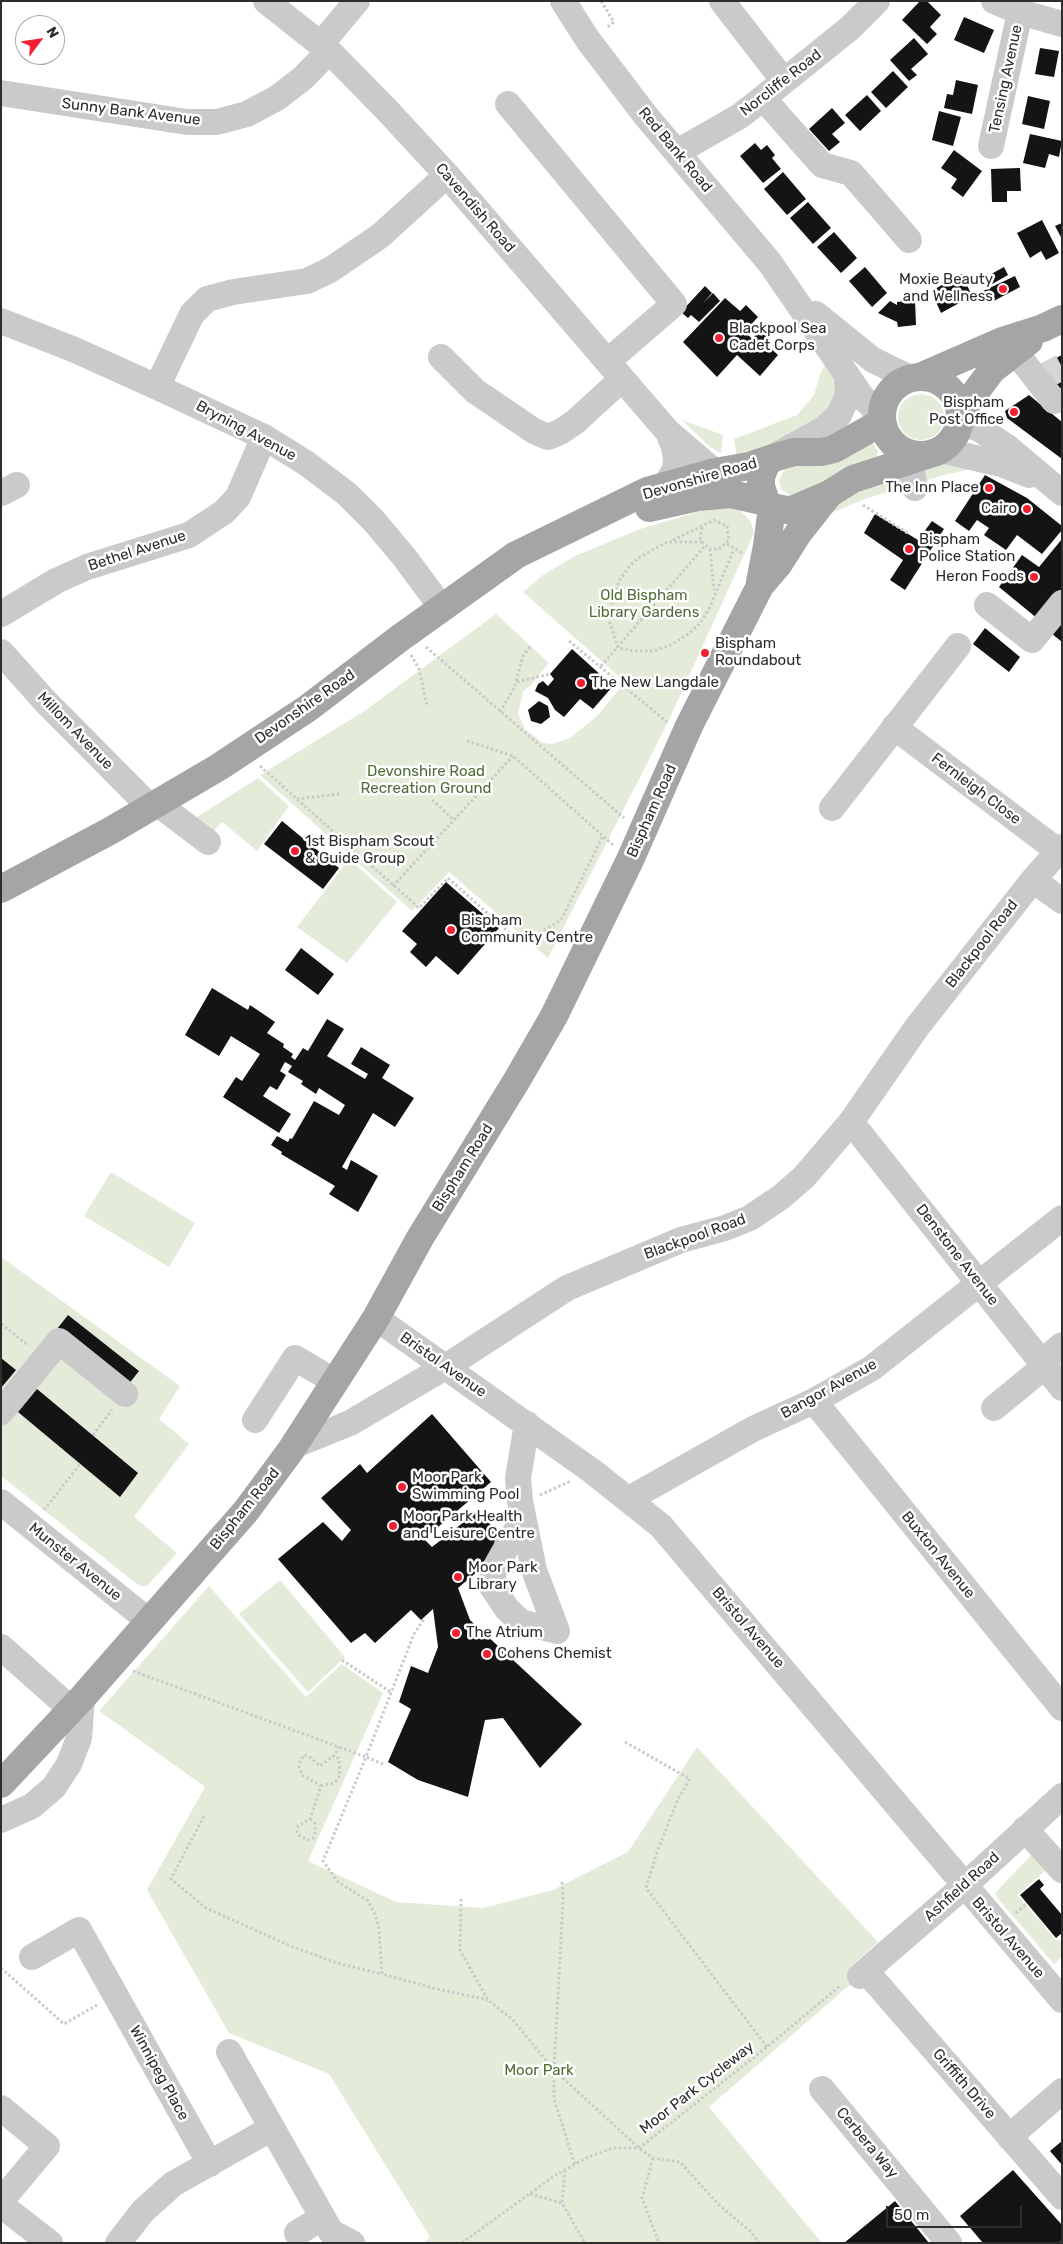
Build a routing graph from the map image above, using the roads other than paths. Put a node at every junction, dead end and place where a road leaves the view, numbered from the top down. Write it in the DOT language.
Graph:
graph roads {
  1 [pos="266,1"];
  2 [pos="358,1"];
  3 [pos="563,1"];
  4 [pos="722,1"];
  5 [pos="877,1"];
  6 [pos="994,1"];
  7 [pos="1020,12"];
  8 [pos="1062,24"];
  9 [pos="325,48"];
  10 [pos="784,81"];
  11 [pos="1,93"];
  12 [pos="763,98"];
  13 [pos="508,104"];
  14 [pos="990,146"];
  15 [pos="676,152"];
  16 [pos="447,175"];
  17 [pos="909,240"];
  18 [pos="793,294"];
  19 [pos="1,322"];
  20 [pos="1052,323"];
  21 [pos="1016,353"];
  22 [pos="440,357"];
  23 [pos="615,370"];
  24 [pos="847,376"];
  25 [pos="916,377"];
  26 [pos="157,387"];
  27 [pos="1046,387"];
  28 [pos="960,417"];
  29 [pos="881,418"];
  30 [pos="668,432"];
  31 [pos="264,437"];
  32 [pos="922,455"];
  33 [pos="775,457"];
  34 [pos="715,472"];
  35 [pos="666,485"];
  36 [pos="915,488"];
  37 [pos="1056,489"];
  38 [pos="829,494"];
  39 [pos="769,505"];
  40 [pos="600,513"];
  41 [pos="760,586"];
  42 [pos="1062,603"];
  43 [pos="987,605"];
  44 [pos="442,608"];
  45 [pos="1,614"];
  46 [pos="958,646"];
  47 [pos="1,652"];
  48 [pos="894,726"];
  49 [pos="154,806"];
  50 [pos="833,808"];
  51 [pos="208,842"];
  52 [pos="1060,849"];
  53 [pos="1033,880"];
  54 [pos="1,889"];
  55 [pos="1062,901"];
  56 [pos="851,1122"];
  57 [pos="1062,1218"];
  58 [pos="980,1284"];
  59 [pos="376,1318"];
  60 [pos="1062,1345"];
  61 [pos="1043,1364"];
  62 [pos="447,1366"];
  63 [pos="334,1381"];
  64 [pos="1062,1388"];
  65 [pos="125,1394"];
  66 [pos="814,1401"];
  67 [pos="994,1408"];
  68 [pos="1,1412"];
  69 [pos="255,1420"];
  70 [pos="527,1424"];
  71 [pos="293,1446"];
  72 [pos="628,1499"];
  73 [pos="1,1502"];
  74 [pos="522,1509"];
  75 [pos="150,1622"];
  76 [pos="1,1647"];
  77 [pos="77,1704"];
  78 [pos="1062,1708"];
  79 [pos="1,1784"];
  80 [pos="1062,1796"];
  81 [pos="1,1820"];
  82 [pos="1025,1829"];
  83 [pos="1062,1870"];
  84 [pos="964,1886"];
  85 [pos="32,1958"];
  86 [pos="863,1974"];
  87 [pos="1062,2000"];
  88 [pos="229,2052"];
  89 [pos="822,2089"];
  90 [pos="1062,2090"];
  91 [pos="1,2108"];
  92 [pos="272,2128"];
  93 [pos="1009,2137"];
  94 [pos="210,2164"];
  95 [pos="1062,2197"];
  96 [pos="1,2201"];
  97 [pos="1,2205"];
  98 [pos="322,2218"];
  99 [pos="298,2233"];
  100 [pos="50,2243"];
  101 [pos="118,2243"];
  102 [pos="352,2243"];
  103 [pos="949,2243"];
  1 -- 9 [label="street, Cavendish Road"];
  2 -- 9 [label="street, Sunny Bank Avenue"];
  3 -- 15 [label="street, Red Bank Road"];
  4 -- 10 [label="street"];
  5 -- 10 [label="street, Norcliffe Road"];
  6 -- 7 [label="street"];
  7 -- 8 [label="street"];
  7 -- 14 [label="street, Tensing Avenue"];
  9 -- 11 [label="street, Sunny Bank Avenue"];
  9 -- 16 [label="street, Cavendish Road"];
  10 -- 12 [label="street, Norcliffe Road"];
  12 -- 15 [label="street, Norcliffe Road"];
  12 -- 17 [label="street"];
  13 -- 23 [label="street"];
  15 -- 18 [label="street, Red Bank Road"];
  16 -- 23 [label="street, Cavendish Road"];
  16 -- 26 [label="street"];
  18 -- 24 [label="street, Red Bank Road"];
  18 -- 25 [label="street, Red Bank Road"];
  19 -- 26 [label="street, Bryning Avenue"];
  20 -- 21 [label="main road"];
  20 -- 25 [label="main road"];
  21 -- 27 [label="street"];
  21 -- 28 [label="main road"];
  22 -- 23 [label="street"];
  23 -- 30 [label="street, Cavendish Road"];
  24 -- 29 [label="street, Red Bank Road"];
  24 -- 33 [label="street"];
  25 -- 28 [label="main road"];
  25 -- 29 [label="main road"];
  26 -- 31 [label="street, Bryning Avenue"];
  28 -- 32 [label="main road"];
  28 -- 37 [label="street"];
  29 -- 32 [label="main road"];
  29 -- 33 [label="main road, Devonshire Road"];
  30 -- 34 [label="street, Cavendish Road"];
  30 -- 35 [label="street, Cavendish Road"];
  31 -- 44 [label="street, Bryning Avenue"];
  31 -- 45 [label="street, Bethel Avenue"];
  32 -- 36 [label="street"];
  32 -- 37 [label="street"];
  32 -- 38 [label="main road"];
  33 -- 34 [label="main road, Devonshire Road"];
  33 -- 39 [label="main road"];
  34 -- 35 [label="main road, Devonshire Road"];
  35 -- 40 [label="main road, Devonshire Road"];
  38 -- 39 [label="main road, Devonshire Road"];
  38 -- 41 [label="main road, Bispham Road"];
  39 -- 40 [label="main road, Devonshire Road"];
  39 -- 41 [label="main road, Bispham Road"];
  40 -- 44 [label="main road, Devonshire Road"];
  41 -- 59 [label="main road, Bispham Road"];
  42 -- 43 [label="street"];
  44 -- 49 [label="main road, Devonshire Road"];
  46 -- 48 [label="street"];
  47 -- 49 [label="street, Millom Avenue"];
  48 -- 50 [label="street"];
  48 -- 52 [label="street, Fernleigh Close"];
  49 -- 51 [label="street, Millom Avenue"];
  49 -- 54 [label="main road, Devonshire Road"];
  52 -- 53 [label="street, Blackpool Road"];
  53 -- 55 [label="street"];
  53 -- 56 [label="street, Blackpool Road"];
  56 -- 58 [label="street, Denstone Avenue"];
  56 -- 62 [label="street, Blackpool Road"];
  57 -- 58 [label="street, Bangor Avenue"];
  58 -- 61 [label="street, Denstone Avenue"];
  58 -- 66 [label="street, Bangor Avenue"];
  59 -- 62 [label="street, Bristol Avenue"];
  59 -- 63 [label="main road, Bispham Road"];
  60 -- 61 [label="street"];
  61 -- 64 [label="street, Denstone Avenue"];
  61 -- 67 [label="street"];
  62 -- 70 [label="street, Bristol Avenue"];
  62 -- 71 [label="street, Blackpool Road"];
  63 -- 69 [label="street"];
  63 -- 71 [label="main road, Bispham Road"];
  65 -- 68 [label="street"];
  66 -- 72 [label="street, Bangor Avenue"];
  66 -- 78 [label="street, Buxton Avenue"];
  70 -- 72 [label="street, Bristol Avenue"];
  70 -- 74 [label="street"];
  71 -- 75 [label="main road, Bispham Road"];
  72 -- 84 [label="street, Bristol Avenue"];
  73 -- 75 [label="street, Munster Avenue"];
  75 -- 77 [label="main road, Bispham Road"];
  76 -- 77 [label="street"];
  77 -- 79 [label="main road, Bispham Road"];
  77 -- 81 [label="street"];
  80 -- 82 [label="street, Ashfield Road"];
  82 -- 83 [label="street"];
  82 -- 84 [label="street, Ashfield Road"];
  84 -- 86 [label="street, Ashfield Road"];
  84 -- 87 [label="street, Bristol Avenue"];
  85 -- 94 [label="street, Winnipeg Place"];
  86 -- 93 [label="street, Griffith Drive"];
  88 -- 92 [label="street"];
  89 -- 103 [label="street, Cerbera Way"];
  90 -- 93 [label="street"];
  91 -- 96 [label="street"];
  92 -- 94 [label="street"];
  92 -- 98 [label="street"];
  93 -- 95 [label="street, Griffith Drive"];
  94 -- 101 [label="street"];
  97 -- 100 [label="street"];
  98 -- 99 [label="street"];
  98 -- 102 [label="street"];
}
